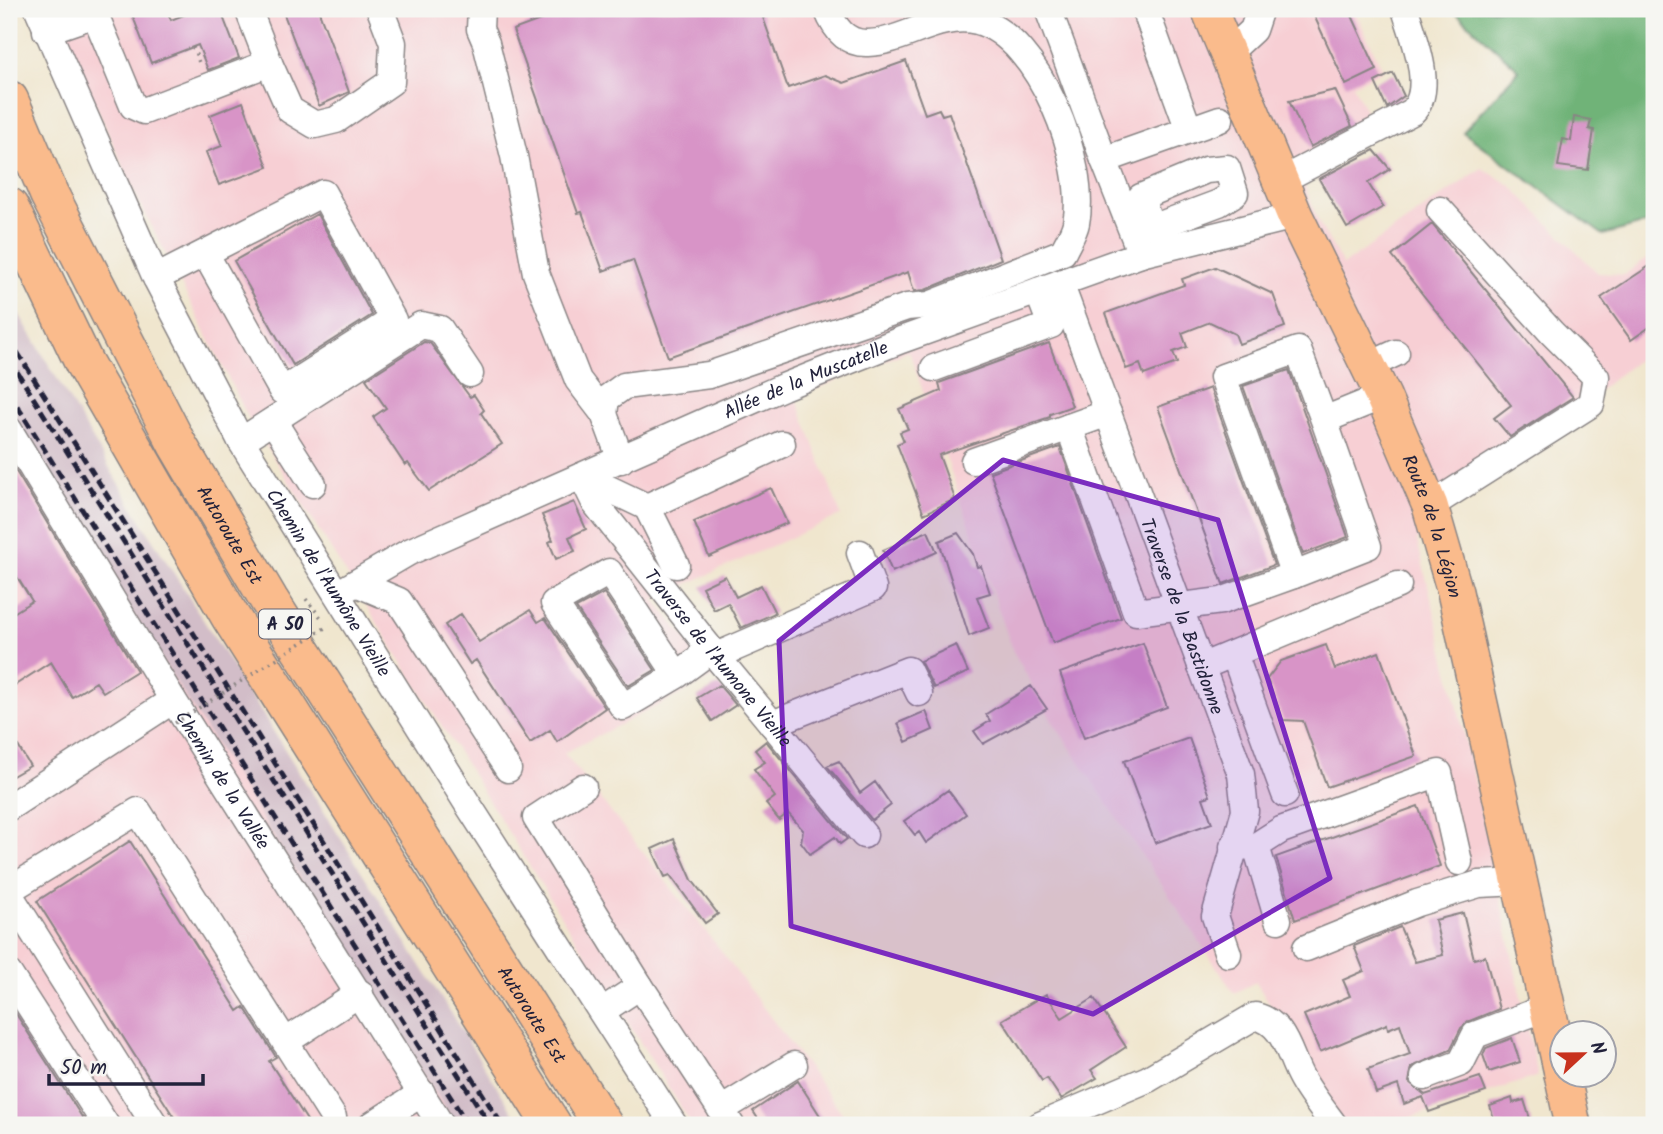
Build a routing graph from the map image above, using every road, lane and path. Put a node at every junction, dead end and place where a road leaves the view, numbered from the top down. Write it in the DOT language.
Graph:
graph roads {
  1 [pos="177,9"];
  2 [pos="248,9"];
  3 [pos="380,9"];
  4 [pos="481,9"];
  5 [pos="827,9"];
  6 [pos="1048,9"];
  7 [pos="1144,9"];
  8 [pos="1209,9"];
  9 [pos="1260,9"];
  10 [pos="1405,9"];
  11 [pos="94,11"];
  12 [pos="180,16"];
  13 [pos="42,20"];
  14 [pos="1227,54"];
  15 [pos="200,63"];
  16 [pos="269,63"];
  17 [pos="187,68"];
  18 [pos="9,100"];
  19 [pos="1220,119"];
  20 [pos="1189,130"];
  21 [pos="1104,160"];
  22 [pos="1280,181"];
  23 [pos="9,207"];
  24 [pos="1440,210"];
  25 [pos="1295,216"];
  26 [pos="205,253"];
  27 [pos="1141,254"];
  28 [pos="156,278"];
  29 [pos="1049,287"];
  30 [pos="934,368"];
  31 [pos="1382,372"];
  32 [pos="470,374"];
  33 [pos="1108,413"];
  34 [pos="604,414"];
  35 [pos="1324,420"];
  36 [pos="274,421"];
  37 [pos="1069,427"];
  38 [pos="9,430"];
  39 [pos="241,441"];
  40 [pos="782,444"];
  41 [pos="621,460"];
  42 [pos="974,461"];
  43 [pos="582,476"];
  44 [pos="313,484"];
  45 [pos="1430,506"];
  46 [pos="647,507"];
  47 [pos="860,553"];
  48 [pos="676,565"];
  49 [pos="1294,575"];
  50 [pos="1398,585"];
  51 [pos="346,588"];
  52 [pos="304,597"];
  53 [pos="1179,605"];
  54 [pos="711,651"];
  55 [pos="1234,654"];
  56 [pos="1202,667"];
  57 [pos="677,675"];
  58 [pos="919,693"];
  59 [pos="174,711"];
  60 [pos="772,724"];
  61 [pos="508,769"];
  62 [pos="583,787"];
  63 [pos="1285,794"];
  64 [pos="9,807"];
  65 [pos="864,835"];
  66 [pos="1244,847"];
  67 [pos="1459,862"];
  68 [pos="1520,882"];
  69 [pos="11,884"];
  70 [pos="1278,920"];
  71 [pos="1306,948"];
  72 [pos="1228,954"];
  73 [pos="9,974"];
  74 [pos="640,986"];
  75 [pos="359,993"];
  76 [pos="1546,1004"];
  77 [pos="602,1011"];
  78 [pos="1549,1018"];
  79 [pos="285,1042"];
  80 [pos="794,1065"];
  81 [pos="1424,1077"];
  82 [pos="1565,1088"];
  83 [pos="422,1093"];
  84 [pos="333,1117"];
  85 [pos="726,1117"];
  86 [pos="435,1123"];
  87 [pos="106,1125"];
  88 [pos="155,1125"];
  89 [pos="372,1125"];
  90 [pos="552,1125"];
  91 [pos="603,1125"];
  92 [pos="674,1125"];
  93 [pos="1040,1125"];
  94 [pos="1334,1125"];
  95 [pos="1573,1125"];
  1 -- 12 [label="path"];
  2 -- 16 [label="street"];
  3 -- 16 [label="street"];
  4 -- 34 [label="street"];
  5 -- 34 [label="street"];
  6 -- 21 [label="street"];
  7 -- 20 [label="street"];
  8 -- 14 [label="main road, Route de la Légion"];
  9 -- 14 [label="street"];
  10 -- 22 [label="street"];
  11 -- 13 [label="street"];
  11 -- 16 [label="street"];
  13 -- 28 [label="street, Chemin de l'Aumône Vieille"];
  14 -- 22 [label="main road, Route de la Légion"];
  15 -- 17 [label="path"];
  18 -- 91 [label="highway, Autoroute Est / A 50"];
  19 -- 20 [label="street"];
  20 -- 21 [label="street"];
  21 -- 27 [label="street"];
  22 -- 25 [label="main road, Route de la Légion"];
  23 -- 90 [label="highway, A 50"];
  24 -- 45 [label="street"];
  25 -- 27 [label="street, Allée de la Muscatelle"];
  25 -- 31 [label="main road, Route de la Légion"];
  26 -- 26 [label="street"];
  26 -- 28 [label="street"];
  27 -- 29 [label="street, Allée de la Muscatelle"];
  28 -- 39 [label="street, Chemin de l'Aumône Vieille"];
  29 -- 30 [label="street"];
  29 -- 33 [label="street, Traverse de la Bastidonne"];
  29 -- 41 [label="street, Allée de la Muscatelle"];
  31 -- 35 [label="street"];
  31 -- 45 [label="main road, Route de la Légion"];
  32 -- 36 [label="street"];
  33 -- 37 [label="street"];
  33 -- 53 [label="street, Traverse de la Bastidonne"];
  34 -- 41 [label="street"];
  35 -- 49 [label="street"];
  35 -- 49 [label="street"];
  36 -- 39 [label="street"];
  36 -- 44 [label="street"];
  37 -- 42 [label="street"];
  37 -- 53 [label="street"];
  38 -- 59 [label="street, Chemin de la Vallée"];
  39 -- 51 [label="street, Chemin de l'Aumône Vieille"];
  40 -- 46 [label="street"];
  41 -- 43 [label="street, Allée de la Muscatelle"];
  43 -- 46 [label="street"];
  43 -- 51 [label="street, Allée de la Muscatelle"];
  43 -- 54 [label="street, Traverse de l'Aumone Vieille"];
  45 -- 68 [label="main road, Route de la Légion"];
  46 -- 48 [label="street"];
  47 -- 54 [label="street"];
  49 -- 53 [label="street"];
  50 -- 55 [label="street"];
  51 -- 61 [label="street"];
  51 -- 77 [label="street, Chemin de l'Aumône Vieille"];
  52 -- 59 [label="path, bridge"];
  53 -- 56 [label="street, Traverse de la Bastidonne"];
  54 -- 57 [label="street"];
  54 -- 60 [label="street, Traverse de l'Aumone Vieille"];
  55 -- 56 [label="street"];
  55 -- 63 [label="street"];
  56 -- 66 [label="street, Traverse de la Bastidonne"];
  57 -- 57 [label="street"];
  58 -- 60 [label="street"];
  59 -- 64 [label="street"];
  59 -- 75 [label="street, Chemin de la Vallée"];
  60 -- 65 [label="street, Traverse de l'Aumone Vieille"];
  62 -- 74 [label="street"];
  66 -- 67 [label="street"];
  66 -- 70 [label="street"];
  66 -- 72 [label="street, Traverse de la Bastidonne"];
  68 -- 71 [label="street"];
  68 -- 76 [label="main road, Route de la Légion"];
  69 -- 79 [label="street"];
  69 -- 88 [label="street"];
  73 -- 87 [label="street"];
  74 -- 77 [label="street"];
  74 -- 85 [label="street"];
  75 -- 79 [label="street"];
  75 -- 83 [label="street, Chemin de la Vallée"];
  76 -- 78 [label="main road, Route de la Légion"];
  76 -- 81 [label="street"];
  77 -- 92 [label="street, Chemin de l'Aumône Vieille"];
  79 -- 84 [label="street"];
  80 -- 85 [label="street"];
  82 -- 95 [label="main road, Route de la Légion"];
  83 -- 86 [label="street, Chemin de la Vallée"];
  83 -- 89 [label="street"];
  93 -- 94 [label="street"];
}
